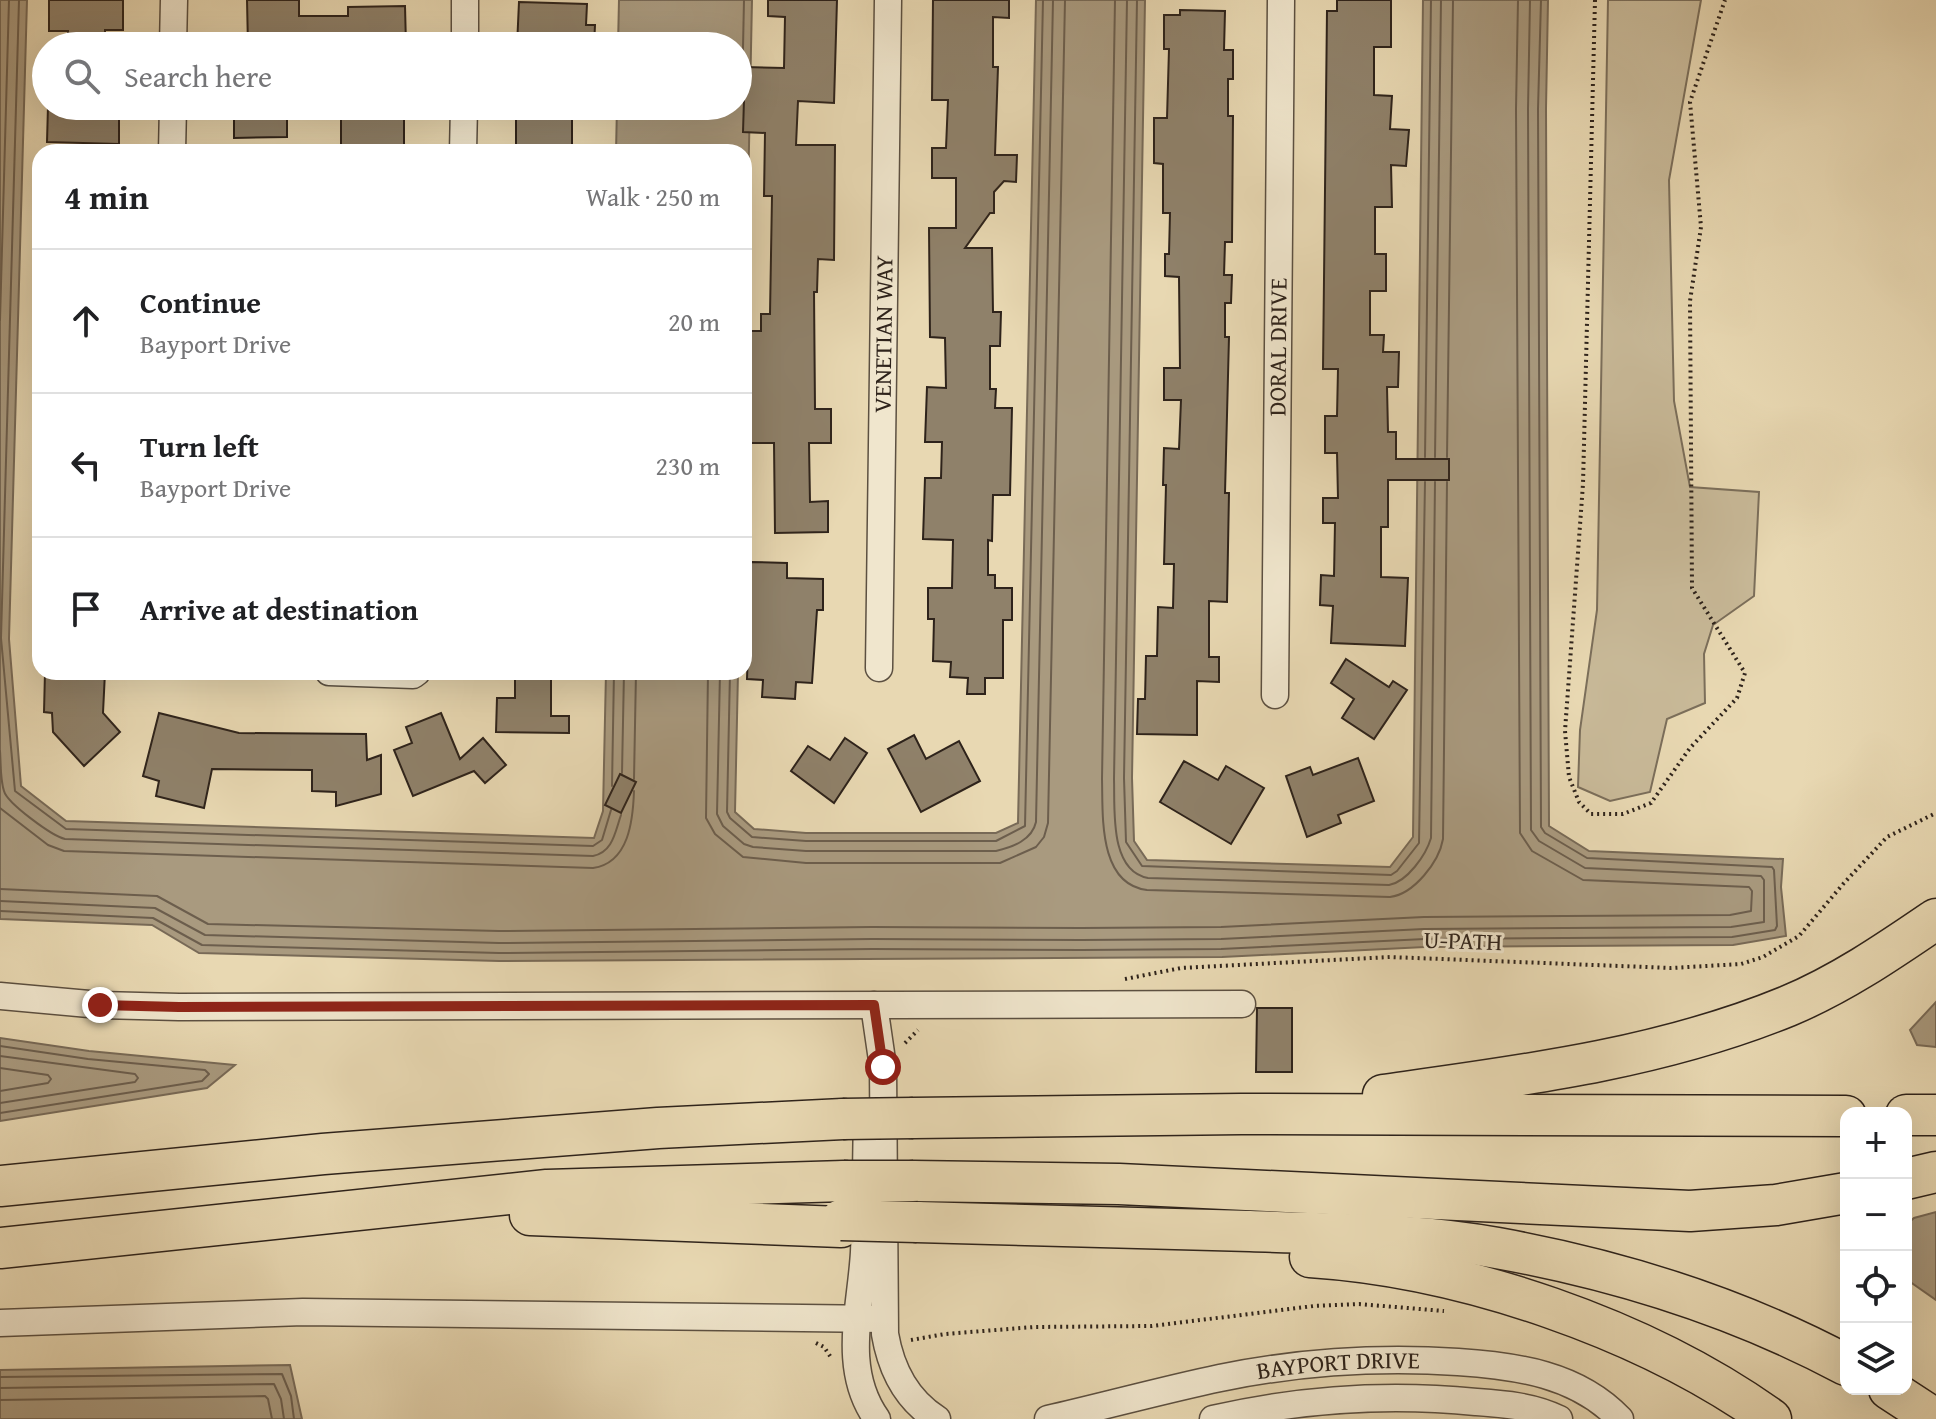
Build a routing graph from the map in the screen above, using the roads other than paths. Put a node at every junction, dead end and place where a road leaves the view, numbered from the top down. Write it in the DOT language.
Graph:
graph roads {
  1 [pos="174,0"];
  2 [pos="465,0"];
  3 [pos="888,0"];
  4 [pos="1281,0"];
  5 [pos="173,32"];
  6 [pos="465,32"];
  7 [pos="173,120"];
  8 [pos="464,120"];
  9 [pos="172,144"];
  10 [pos="463,144"];
  11 [pos="879,668"];
  12 [pos="1275,695"];
  13 [pos="1936,919"];
  14 [pos="0,996"];
  15 [pos="1242,1004"];
  16 [pos="874,1005"];
  17 [pos="1241,1114"];
  18 [pos="1912,1115"];
  19 [pos="1936,1115"];
  20 [pos="1840,1116"];
  21 [pos="1936,1172"];
  22 [pos="1912,1178"];
  23 [pos="0,1186"];
  24 [pos="1840,1194"];
  25 [pos="294,1218"];
  26 [pos="916,1227"];
  27 [pos="0,1248"];
  28 [pos="857,1319"];
  29 [pos="884,1319"];
  30 [pos="0,1323"];
  31 [pos="1371,1361"];
  32 [pos="1840,1362"];
  33 [pos="1898,1395"];
  34 [pos="1373,1408"];
  35 [pos="877,1419"];
  36 [pos="937,1419"];
  37 [pos="1048,1419"];
  38 [pos="1213,1419"];
  39 [pos="1559,1419"];
  40 [pos="1620,1419"];
  41 [pos="1771,1419"];
  42 [pos="1935,1419"];
  1 -- 5 [label="street"];
  2 -- 6 [label="street"];
  3 -- 11 [label="street, VENETIAN WAY"];
  4 -- 12 [label="street, DORAL DRIVE"];
  7 -- 9 [label="street"];
  8 -- 10 [label="street"];
  13 -- 17 [label="highway"];
  14 -- 16 [label="street"];
  15 -- 16 [label="street"];
  16 -- 28 [label="street"];
  16 -- 29 [label="street"];
  17 -- 20 [label="highway"];
  17 -- 23 [label="highway, bridge"];
  18 -- 19 [label="highway"];
  21 -- 22 [label="highway"];
  24 -- 25 [label="highway, bridge"];
  25 -- 26 [label="highway, bridge"];
  25 -- 27 [label="highway"];
  26 -- 32 [label="highway"];
  26 -- 41 [label="highway"];
  28 -- 29 [label="street"];
  28 -- 30 [label="street"];
  28 -- 35 [label="street"];
  29 -- 36 [label="street"];
  31 -- 34 [label="street"];
  31 -- 37 [label="street, BAYPORT DRIVE"];
  31 -- 40 [label="street, BAYPORT DRIVE"];
  33 -- 42 [label="highway"];
  34 -- 38 [label="street, BAYPORT DRIVE"];
  34 -- 39 [label="street, BAYPORT DRIVE"];
}
